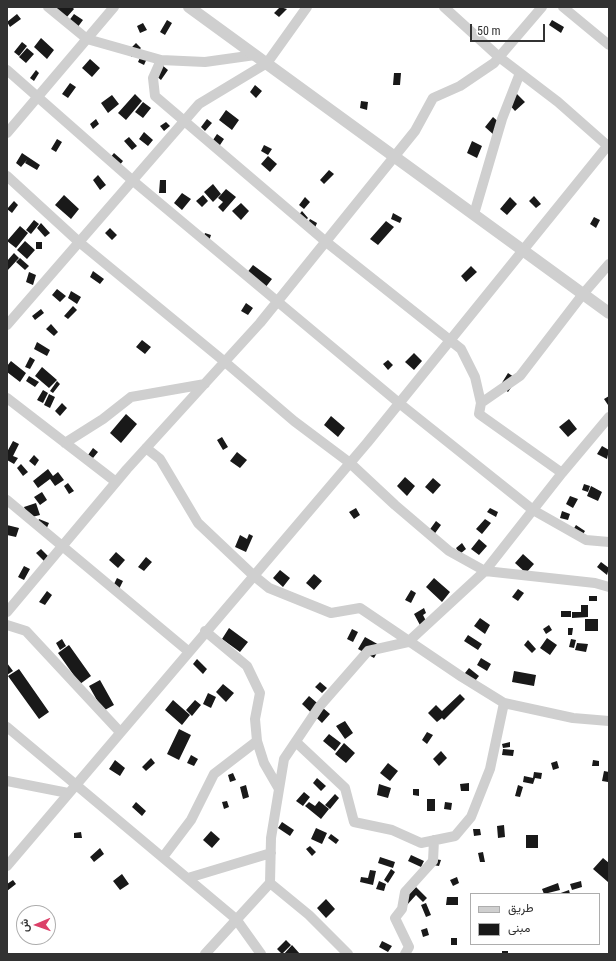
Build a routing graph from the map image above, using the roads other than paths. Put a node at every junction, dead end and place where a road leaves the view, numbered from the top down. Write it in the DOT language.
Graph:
graph roads {
  1 [pos="48,7"];
  2 [pos="114,7"];
  3 [pos="189,7"];
  4 [pos="307,7"];
  5 [pos="444,7"];
  6 [pos="542,7"];
  7 [pos="563,7"];
  8 [pos="87,39"];
  9 [pos="609,45"];
  10 [pos="255,55"];
  11 [pos="499,57"];
  12 [pos="161,60"];
  13 [pos="267,64"];
  14 [pos="7,70"];
  15 [pos="520,73"];
  16 [pos="38,97"];
  17 [pos="185,120"];
  18 [pos="7,133"];
  19 [pos="608,146"];
  20 [pos="394,156"];
  21 [pos="7,176"];
  22 [pos="132,180"];
  23 [pos="474,214"];
  24 [pos="325,241"];
  25 [pos="79,242"];
  26 [pos="522,250"];
  27 [pos="609,264"];
  28 [pos="583,294"];
  29 [pos="278,301"];
  30 [pos="609,313"];
  31 [pos="7,325"];
  32 [pos="450,339"];
  33 [pos="225,362"];
  34 [pos="205,384"];
  35 [pos="7,398"];
  36 [pos="480,403"];
  37 [pos="399,404"];
  38 [pos="609,417"];
  39 [pos="65,443"];
  40 [pos="146,448"];
  41 [pos="350,463"];
  42 [pos="562,473"];
  43 [pos="116,482"];
  44 [pos="7,500"];
  45 [pos="533,510"];
  46 [pos="609,542"];
  47 [pos="61,547"];
  48 [pos="485,571"];
  49 [pos="253,575"];
  50 [pos="609,587"];
  51 [pos="7,612"];
  52 [pos="7,625"];
  53 [pos="205,631"];
  54 [pos="408,642"];
  55 [pos="188,652"];
  56 [pos="504,702"];
  57 [pos="609,721"];
  58 [pos="7,727"];
  59 [pos="120,732"];
  60 [pos="257,741"];
  61 [pos="296,742"];
  62 [pos="7,781"];
  63 [pos="76,784"];
  64 [pos="279,789"];
  65 [pos="68,793"];
  66 [pos="434,840"];
  67 [pos="271,853"];
  68 [pos="163,857"];
  69 [pos="7,866"];
  70 [pos="188,878"];
  71 [pos="270,883"];
  72 [pos="236,919"];
  73 [pos="204,954"];
  74 [pos="261,954"];
  75 [pos="348,954"];
  76 [pos="405,954"];
  1 -- 8 [label="street"];
  2 -- 8 [label="street"];
  3 -- 10 [label="street"];
  4 -- 13 [label="street"];
  5 -- 11 [label="street"];
  6 -- 11 [label="street"];
  7 -- 9 [label="street"];
  8 -- 12 [label="street"];
  8 -- 16 [label="street"];
  10 -- 12 [label="street"];
  10 -- 13 [label="street"];
  11 -- 15 [label="street"];
  11 -- 20 [label="street"];
  12 -- 17 [label="street"];
  13 -- 17 [label="street"];
  13 -- 20 [label="street"];
  14 -- 16 [label="street"];
  15 -- 19 [label="street"];
  15 -- 23 [label="street"];
  16 -- 18 [label="street"];
  16 -- 22 [label="street"];
  17 -- 22 [label="street"];
  17 -- 24 [label="street"];
  19 -- 26 [label="street"];
  20 -- 23 [label="street"];
  20 -- 24 [label="street"];
  21 -- 25 [label="street"];
  22 -- 25 [label="street"];
  22 -- 29 [label="street"];
  23 -- 26 [label="street"];
  24 -- 29 [label="street"];
  24 -- 32 [label="street"];
  25 -- 31 [label="street"];
  25 -- 33 [label="street"];
  26 -- 28 [label="street"];
  26 -- 32 [label="street"];
  27 -- 28 [label="street"];
  28 -- 30 [label="street"];
  28 -- 36 [label="street"];
  29 -- 33 [label="street"];
  29 -- 37 [label="street"];
  32 -- 36 [label="street"];
  32 -- 37 [label="street"];
  33 -- 34 [label="street"];
  33 -- 41 [label="street"];
  34 -- 39 [label="street"];
  34 -- 40 [label="street"];
  35 -- 39 [label="street"];
  36 -- 42 [label="street"];
  37 -- 41 [label="street"];
  37 -- 45 [label="street"];
  38 -- 42 [label="street"];
  39 -- 43 [label="street"];
  40 -- 43 [label="street"];
  40 -- 49 [label="street"];
  41 -- 48 [label="street"];
  41 -- 49 [label="street"];
  42 -- 45 [label="street"];
  43 -- 47 [label="street"];
  44 -- 47 [label="street"];
  45 -- 46 [label="street"];
  45 -- 48 [label="street"];
  47 -- 51 [label="street"];
  47 -- 55 [label="street"];
  48 -- 50 [label="street"];
  48 -- 54 [label="street"];
  49 -- 53 [label="street"];
  49 -- 54 [label="street"];
  52 -- 59 [label="street"];
  53 -- 55 [label="street"];
  53 -- 60 [label="street"];
  54 -- 56 [label="street"];
  54 -- 61 [label="street"];
  55 -- 59 [label="street"];
  56 -- 57 [label="street"];
  56 -- 66 [label="street"];
  58 -- 63 [label="street"];
  59 -- 63 [label="street"];
  60 -- 64 [label="street"];
  60 -- 68 [label="street"];
  61 -- 64 [label="street"];
  61 -- 66 [label="street"];
  62 -- 65 [label="street"];
  63 -- 65 [label="street"];
  63 -- 68 [label="street"];
  64 -- 67 [label="street"];
  65 -- 69 [label="street"];
  66 -- 76 [label="street"];
  67 -- 70 [label="street"];
  67 -- 71 [label="street"];
  68 -- 70 [label="street"];
  70 -- 72 [label="street"];
  71 -- 72 [label="street"];
  71 -- 75 [label="street"];
  72 -- 73 [label="street"];
  72 -- 74 [label="street"];
}
